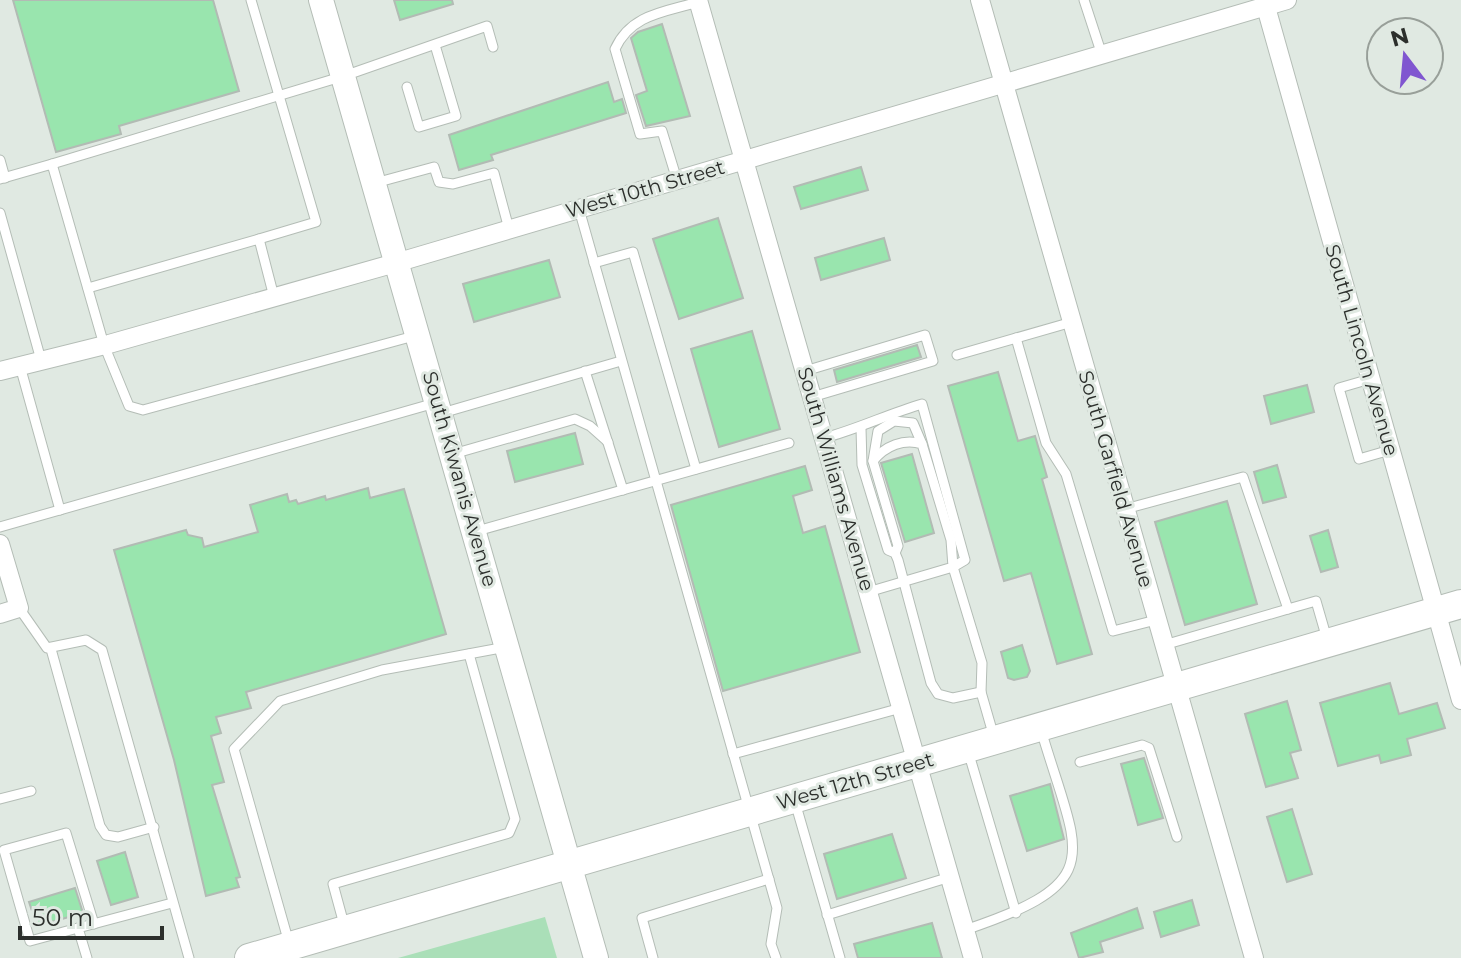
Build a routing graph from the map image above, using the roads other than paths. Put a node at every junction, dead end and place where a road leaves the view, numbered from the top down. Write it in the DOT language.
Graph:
graph roads {
  1 [pos="251,0"];
  2 [pos="321,0"];
  3 [pos="980,0"];
  4 [pos="1084,0"];
  5 [pos="1287,0"];
  6 [pos="698,1"];
  7 [pos="1265,3"];
  8 [pos="435,45"];
  9 [pos="493,47"];
  10 [pos="1102,55"];
  11 [pos="344,76"];
  12 [pos="1004,84"];
  13 [pos="407,87"];
  14 [pos="278,96"];
  15 [pos="0,160"];
  16 [pos="744,160"];
  17 [pos="52,164"];
  18 [pos="3,178"];
  19 [pos="677,180"];
  20 [pos="375,183"];
  21 [pos="579,209"];
  22 [pos="0,213"];
  23 [pos="509,229"];
  24 [pos="259,239"];
  25 [pos="399,262"];
  26 [pos="594,263"];
  27 [pos="88,288"];
  28 [pos="274,297"];
  29 [pos="1072,322"];
  30 [pos="419,334"];
  31 [pos="1016,338"];
  32 [pos="104,345"];
  33 [pos="957,355"];
  34 [pos="41,360"];
  35 [pos="621,361"];
  36 [pos="20,366"];
  37 [pos="0,371"];
  38 [pos="585,371"];
  39 [pos="805,371"];
  40 [pos="1370,379"];
  41 [pos="812,397"];
  42 [pos="440,408"];
  43 [pos="861,428"];
  44 [pos="824,438"];
  45 [pos="608,442"];
  46 [pos="789,443"];
  47 [pos="922,444"];
  48 [pos="1390,450"];
  49 [pos="453,454"];
  50 [pos="873,461"];
  51 [pos="696,469"];
  52 [pos="654,481"];
  53 [pos="623,490"];
  54 [pos="1125,509"];
  55 [pos="60,510"];
  56 [pos="0,527"];
  57 [pos="475,532"];
  58 [pos="0,544"];
  59 [pos="895,553"];
  60 [pos="953,567"];
  61 [pos="904,581"];
  62 [pos="868,592"];
  63 [pos="19,608"];
  64 [pos="1448,608"];
  65 [pos="1288,609"];
  66 [pos="0,614"];
  67 [pos="1156,620"];
  68 [pos="1328,643"];
  69 [pos="1164,645"];
  70 [pos="508,647"];
  71 [pos="51,649"];
  72 [pos="469,654"];
  73 [pos="1457,673"];
  74 [pos="1176,687"];
  75 [pos="981,692"];
  76 [pos="1461,700"];
  77 [pos="901,708"];
  78 [pos="1040,727"];
  79 [pos="995,740"];
  80 [pos="967,748"];
  81 [pos="733,754"];
  82 [pos="1080,762"];
  83 [pos="917,763"];
  84 [pos="31,791"];
  85 [pos="0,799"];
  86 [pos="794,799"];
  87 [pos="750,812"];
  88 [pos="154,827"];
  89 [pos="1177,837"];
  90 [pos="570,864"];
  91 [pos="950,877"];
  92 [pos="769,879"];
  93 [pos="172,903"];
  94 [pos="1016,913"];
  95 [pos="827,915"];
  96 [pos="94,924"];
  97 [pos="78,928"];
  98 [pos="346,930"];
  99 [pos="965,930"];
  100 [pos="290,946"];
  101 [pos="87,958"];
  102 [pos="189,958"];
  103 [pos="249,958"];
  104 [pos="596,958"];
  105 [pos="653,958"];
  106 [pos="776,958"];
  107 [pos="840,958"];
  108 [pos="973,958"];
  109 [pos="1254,958"];
  1 -- 14 [label="lane"];
  2 -- 11 [label="main road, South Kiwanis Avenue"];
  3 -- 12 [label="street, South Garfield Avenue"];
  4 -- 10 [label="lane"];
  5 -- 7 [label="street, West 10th Street"];
  6 -- 16 [label="street, South Williams Avenue"];
  6 -- 19 [label="lane"];
  7 -- 10 [label="street, West 10th Street"];
  7 -- 40 [label="street, South Lincoln Avenue"];
  8 -- 9 [label="lane"];
  8 -- 11 [label="lane"];
  8 -- 13 [label="lane"];
  10 -- 12 [label="street, West 10th Street"];
  11 -- 14 [label="lane"];
  11 -- 20 [label="main road, South Kiwanis Avenue"];
  12 -- 16 [label="street, West 10th Street"];
  12 -- 29 [label="street, South Garfield Avenue"];
  14 -- 17 [label="lane"];
  14 -- 24 [label="lane"];
  15 -- 18 [label="lane"];
  16 -- 19 [label="street, West 10th Street"];
  16 -- 39 [label="street, South Williams Avenue"];
  17 -- 18 [label="lane"];
  17 -- 27 [label="lane"];
  19 -- 21 [label="street, West 10th Street"];
  20 -- 23 [label="lane"];
  20 -- 25 [label="main road, South Kiwanis Avenue"];
  21 -- 23 [label="street, West 10th Street"];
  21 -- 26 [label="lane"];
  22 -- 34 [label="lane"];
  23 -- 25 [label="street, West 10th Street"];
  24 -- 27 [label="lane"];
  24 -- 28 [label="lane"];
  25 -- 28 [label="street, West 10th Street"];
  25 -- 30 [label="main road, South Kiwanis Avenue"];
  26 -- 35 [label="lane"];
  26 -- 51 [label="lane"];
  27 -- 32 [label="lane"];
  28 -- 32 [label="street, West 10th Street"];
  29 -- 31 [label="lane"];
  29 -- 54 [label="street, South Garfield Avenue"];
  30 -- 32 [label="lane"];
  30 -- 42 [label="main road, South Kiwanis Avenue"];
  31 -- 33 [label="lane"];
  31 -- 67 [label="lane"];
  32 -- 34 [label="street, West 10th Street"];
  34 -- 36 [label="street, West 10th Street"];
  35 -- 38 [label="lane"];
  35 -- 52 [label="lane"];
  36 -- 37 [label="street, West 10th Street"];
  36 -- 55 [label="lane"];
  38 -- 42 [label="lane"];
  38 -- 45 [label="lane"];
  39 -- 41 [label="street, South Williams Avenue"];
  39 -- 41 [label="lane"];
  40 -- 48 [label="street, South Lincoln Avenue"];
  40 -- 48 [label="lane"];
  41 -- 44 [label="street, South Williams Avenue"];
  42 -- 49 [label="main road, South Kiwanis Avenue"];
  42 -- 55 [label="lane"];
  43 -- 44 [label="lane"];
  43 -- 59 [label="lane"];
  43 -- 60 [label="lane"];
  44 -- 62 [label="street, South Williams Avenue"];
  45 -- 49 [label="lane"];
  45 -- 53 [label="lane"];
  46 -- 51 [label="lane"];
  47 -- 50 [label="lane"];
  47 -- 50 [label="lane"];
  47 -- 60 [label="lane"];
  48 -- 64 [label="street, South Lincoln Avenue"];
  49 -- 57 [label="main road, South Kiwanis Avenue"];
  50 -- 59 [label="lane"];
  51 -- 52 [label="lane"];
  52 -- 53 [label="lane"];
  52 -- 81 [label="lane"];
  53 -- 57 [label="lane"];
  54 -- 65 [label="lane"];
  54 -- 67 [label="street, South Garfield Avenue"];
  55 -- 56 [label="lane"];
  57 -- 70 [label="main road, South Kiwanis Avenue"];
  58 -- 63 [label="street"];
  59 -- 61 [label="lane"];
  60 -- 61 [label="lane"];
  60 -- 75 [label="lane"];
  61 -- 62 [label="lane"];
  61 -- 75 [label="lane"];
  62 -- 77 [label="street, South Williams Avenue"];
  63 -- 66 [label="street"];
  63 -- 71 [label="lane"];
  64 -- 68 [label="main road, West 12th Street"];
  64 -- 73 [label="street, South Lincoln Avenue"];
  65 -- 68 [label="lane"];
  65 -- 69 [label="lane"];
  67 -- 69 [label="street, South Garfield Avenue"];
  68 -- 74 [label="main road, West 12th Street"];
  69 -- 74 [label="street, South Garfield Avenue"];
  70 -- 72 [label="lane"];
  70 -- 90 [label="main road, South Kiwanis Avenue"];
  71 -- 88 [label="lane"];
  71 -- 88 [label="lane"];
  72 -- 98 [label="lane"];
  72 -- 100 [label="lane"];
  73 -- 76 [label="street, South Lincoln Avenue"];
  74 -- 78 [label="main road, West 12th Street"];
  74 -- 109 [label="street, South Garfield Avenue"];
  75 -- 79 [label="lane"];
  77 -- 81 [label="lane"];
  77 -- 83 [label="street, South Williams Avenue"];
  78 -- 79 [label="main road, West 12th Street"];
  78 -- 94 [label="lane"];
  79 -- 80 [label="main road, West 12th Street"];
  80 -- 83 [label="main road, West 12th Street"];
  80 -- 94 [label="lane"];
  81 -- 87 [label="lane"];
  82 -- 89 [label="lane"];
  83 -- 86 [label="main road, West 12th Street"];
  83 -- 91 [label="street, South Williams Avenue"];
  84 -- 85 [label="lane"];
  86 -- 87 [label="main road, West 12th Street"];
  86 -- 95 [label="lane"];
  87 -- 90 [label="main road, West 12th Street"];
  87 -- 92 [label="lane"];
  88 -- 93 [label="lane"];
  90 -- 98 [label="main road, West 12th Street"];
  90 -- 104 [label="main road, South Kiwanis Avenue"];
  91 -- 95 [label="lane"];
  91 -- 99 [label="street, South Williams Avenue"];
  92 -- 105 [label="lane"];
  92 -- 106 [label="lane"];
  93 -- 96 [label="lane"];
  93 -- 102 [label="lane"];
  94 -- 99 [label="lane"];
  95 -- 107 [label="lane"];
  96 -- 97 [label="lane"];
  96 -- 97 [label="lane"];
  97 -- 101 [label="lane"];
  98 -- 100 [label="main road, West 12th Street"];
  99 -- 108 [label="street, South Williams Avenue"];
  100 -- 103 [label="main road, West 12th Street"];
}
